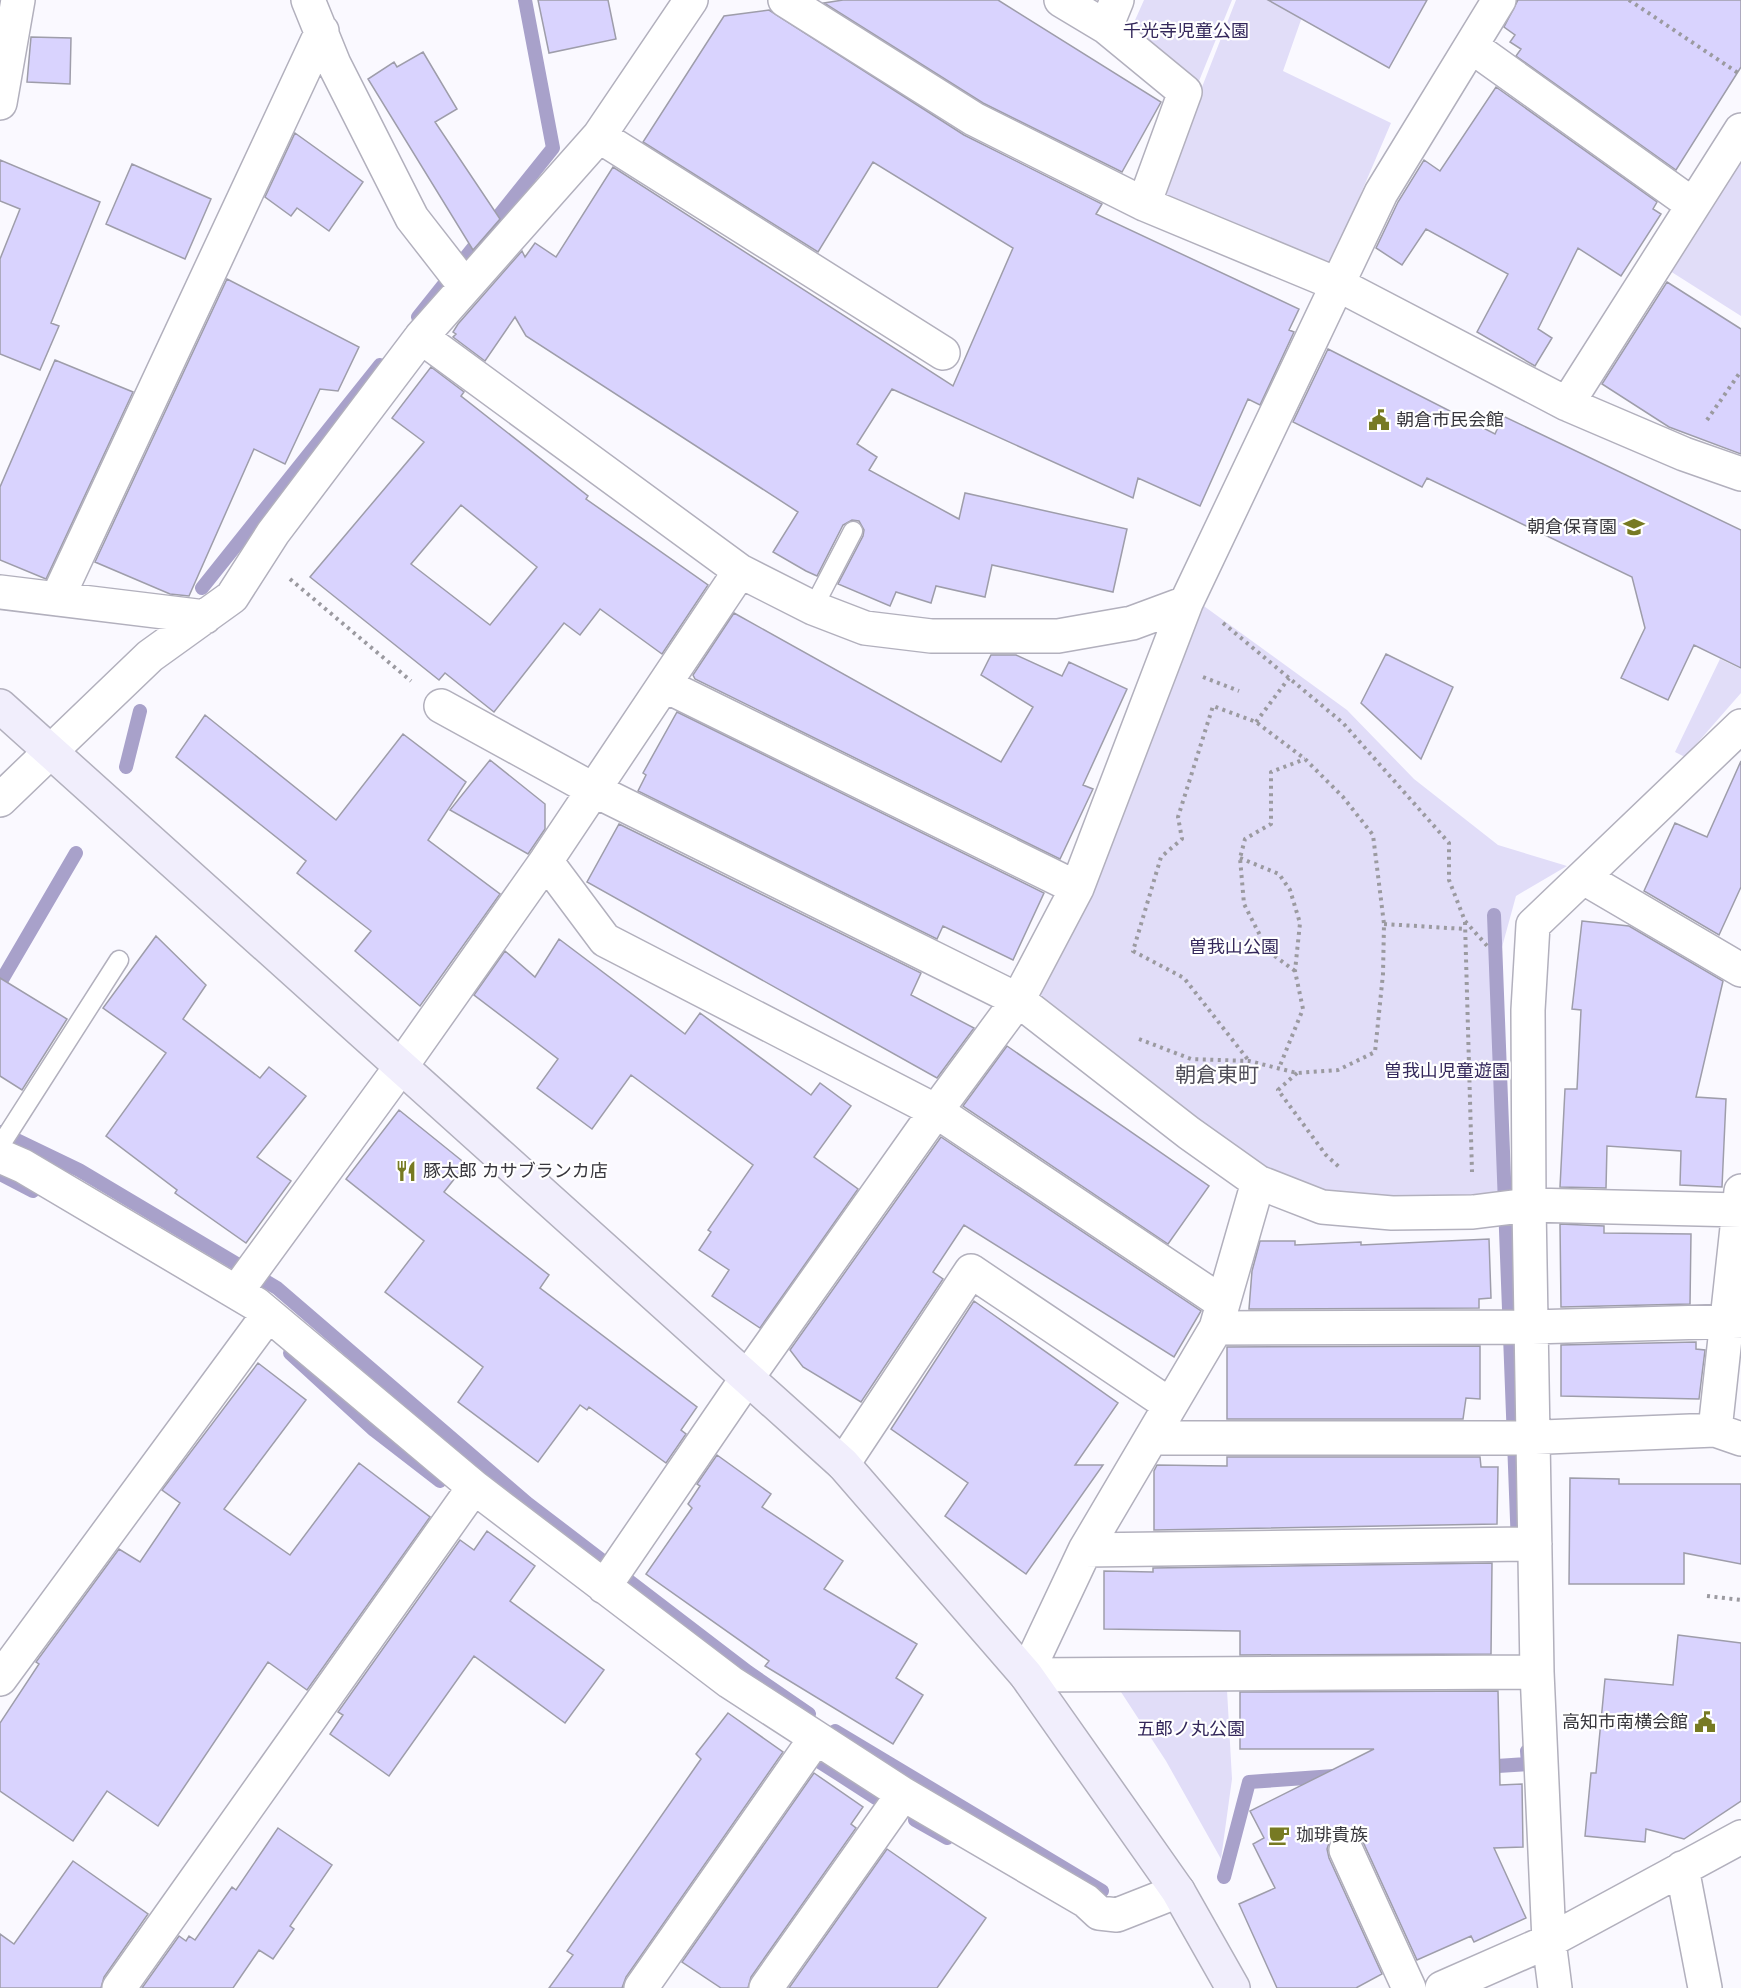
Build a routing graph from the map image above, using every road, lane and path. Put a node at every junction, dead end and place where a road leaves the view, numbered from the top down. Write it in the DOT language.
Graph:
graph roads {
  1 [pos="18,0"];
  2 [pos="308,0"];
  3 [pos="691,0"];
  4 [pos="785,0"];
  5 [pos="1061,0"];
  6 [pos="1499,0"];
  7 [pos="1629,0"];
  8 [pos="1111,13"];
  9 [pos="322,31"];
  10 [pos="1471,46"];
  11 [pos="1741,75"];
  12 [pos="0,103"];
  13 [pos="1741,130"];
  14 [pos="599,136"];
  15 [pos="1144,204"];
  16 [pos="1693,205"];
  17 [pos="1339,285"];
  18 [pos="465,286"];
  19 [pos="421,337"];
  20 [pos="943,353"];
  21 [pos="1741,371"];
  22 [pos="1567,404"];
  23 [pos="1684,454"];
  24 [pos="1741,474"];
  25 [pos="853,531"];
  26 [pos="260,553"];
  27 [pos="740,571"];
  28 [pos="0,592"];
  29 [pos="57,599"];
  30 [pos="1188,599"];
  31 [pos="813,608"];
  32 [pos="205,617"];
  33 [pos="1203,677"];
  34 [pos="1289,678"];
  35 [pos="664,685"];
  36 [pos="1239,691"];
  37 [pos="0,706"];
  38 [pos="441,706"];
  39 [pos="1256,722"];
  40 [pos="1741,726"];
  41 [pos="49,751"];
  42 [pos="1305,759"];
  43 [pos="594,790"];
  44 [pos="0,800"];
  45 [pos="1240,858"];
  46 [pos="546,861"];
  47 [pos="1584,878"];
  48 [pos="1077,888"];
  49 [pos="1465,921"];
  50 [pos="1384,924"];
  51 [pos="1465,929"];
  52 [pos="1493,951"];
  53 [pos="119,960"];
  54 [pos="1741,970"];
  55 [pos="1295,971"];
  56 [pos="1018,1000"];
  57 [pos="1191,1059"];
  58 [pos="1249,1061"];
  59 [pos="400,1068"];
  60 [pos="1279,1068"];
  61 [pos="1297,1073"];
  62 [pos="936,1111"];
  63 [pos="0,1146"];
  64 [pos="1326,1155"];
  65 [pos="0,1156"];
  66 [pos="1258,1182"];
  67 [pos="1741,1204"];
  68 [pos="1502,1208"];
  69 [pos="237,1291"];
  70 [pos="268,1315"];
  71 [pos="1220,1316"];
  72 [pos="1733,1321"];
  73 [pos="1516,1327"];
  74 [pos="747,1378"];
  75 [pos="1170,1405"];
  76 [pos="1728,1434"];
  77 [pos="1151,1438"];
  78 [pos="1518,1438"];
  79 [pos="843,1464"];
  80 [pos="474,1487"];
  81 [pos="1523,1544"];
  82 [pos="1085,1550"];
  83 [pos="614,1571"];
  84 [pos="1707,1596"];
  85 [pos="1741,1600"];
  86 [pos="1525,1672"];
  87 [pos="1026,1675"];
  88 [pos="0,1679"];
  89 [pos="815,1739"];
  90 [pos="903,1794"];
  91 [pos="1741,1837"];
  92 [pos="1346,1850"];
  93 [pos="1682,1868"];
  94 [pos="1178,1891"];
  95 [pos="1548,1941"];
  96 [pos="119,1988"];
  97 [pos="641,1988"];
  98 [pos="766,1988"];
  99 [pos="1233,1988"];
  100 [pos="1409,1988"];
  101 [pos="1442,1988"];
  102 [pos="1555,1988"];
  103 [pos="1705,1988"];
  1 -- 12 [label="street"];
  2 -- 9 [label="street"];
  3 -- 14 [label="street"];
  4 -- 15 [label="street"];
  5 -- 8 [label="street"];
  6 -- 10 [label="street"];
  7 -- 11 [label="path"];
  8 -- 15 [label="street"];
  9 -- 18 [label="street"];
  9 -- 29 [label="street"];
  10 -- 16 [label="street"];
  10 -- 17 [label="street"];
  13 -- 16 [label="street"];
  14 -- 18 [label="street"];
  14 -- 20 [label="street"];
  15 -- 17 [label="street"];
  16 -- 22 [label="street"];
  17 -- 22 [label="street"];
  17 -- 30 [label="street"];
  18 -- 19 [label="street"];
  19 -- 26 [label="street"];
  19 -- 27 [label="street"];
  21 -- 23 [label="path"];
  22 -- 23 [label="street"];
  23 -- 24 [label="street"];
  25 -- 31 [label="lane"];
  26 -- 32 [label="street"];
  26 -- 38 [label="path"];
  27 -- 31 [label="street"];
  27 -- 35 [label="street"];
  28 -- 29 [label="street"];
  29 -- 32 [label="street"];
  30 -- 31 [label="street"];
  30 -- 34 [label="path"];
  30 -- 48 [label="street"];
  32 -- 41 [label="street"];
  33 -- 36 [label="path"];
  34 -- 39 [label="path"];
  34 -- 49 [label="path"];
  35 -- 43 [label="street"];
  35 -- 48 [label="street"];
  37 -- 41 [label="street"];
  38 -- 43 [label="street"];
  39 -- 42 [label="path"];
  39 -- 58 [label="path"];
  40 -- 47 [label="street"];
  41 -- 44 [label="street"];
  41 -- 59 [label="street"];
  42 -- 45 [label="path"];
  42 -- 50 [label="path"];
  43 -- 46 [label="street"];
  43 -- 56 [label="street"];
  45 -- 55 [label="path"];
  45 -- 55 [label="path"];
  46 -- 59 [label="street"];
  46 -- 62 [label="street"];
  47 -- 54 [label="street"];
  47 -- 68 [label="street"];
  48 -- 56 [label="street"];
  49 -- 51 [label="path"];
  49 -- 52 [label="path"];
  50 -- 51 [label="path"];
  50 -- 61 [label="path"];
  51 -- 68 [label="path"];
  53 -- 63 [label="lane"];
  55 -- 60 [label="path"];
  56 -- 62 [label="street"];
  56 -- 66 [label="street"];
  57 -- 58 [label="path"];
  58 -- 60 [label="path"];
  59 -- 69 [label="street"];
  59 -- 74 [label="street"];
  60 -- 61 [label="path"];
  61 -- 64 [label="path"];
  62 -- 71 [label="street"];
  62 -- 74 [label="street"];
  65 -- 69 [label="street"];
  66 -- 68 [label="street"];
  66 -- 71 [label="street"];
  67 -- 68 [label="street"];
  67 -- 72 [label="street"];
  68 -- 73 [label="street"];
  69 -- 70 [label="street"];
  70 -- 80 [label="street"];
  70 -- 88 [label="street"];
  71 -- 73 [label="street"];
  71 -- 75 [label="street"];
  72 -- 73 [label="street"];
  72 -- 76 [label="street"];
  73 -- 78 [label="street"];
  74 -- 79 [label="street"];
  74 -- 83 [label="street"];
  75 -- 77 [label="street"];
  75 -- 79 [label="street"];
  76 -- 78 [label="street"];
  77 -- 78 [label="street"];
  77 -- 82 [label="street"];
  78 -- 81 [label="street"];
  79 -- 87 [label="street"];
  80 -- 83 [label="street"];
  80 -- 96 [label="street"];
  81 -- 82 [label="street"];
  81 -- 86 [label="street"];
  82 -- 87 [label="street"];
  83 -- 89 [label="street"];
  84 -- 85 [label="path"];
  86 -- 87 [label="street"];
  86 -- 95 [label="street"];
  87 -- 94 [label="street"];
  89 -- 90 [label="street"];
  89 -- 97 [label="street"];
  90 -- 94 [label="street"];
  90 -- 98 [label="street"];
  91 -- 93 [label="street"];
  92 -- 100 [label="street"];
  93 -- 95 [label="street"];
  93 -- 103 [label="street"];
  94 -- 99 [label="street"];
  95 -- 101 [label="street"];
  95 -- 102 [label="street"];
}
